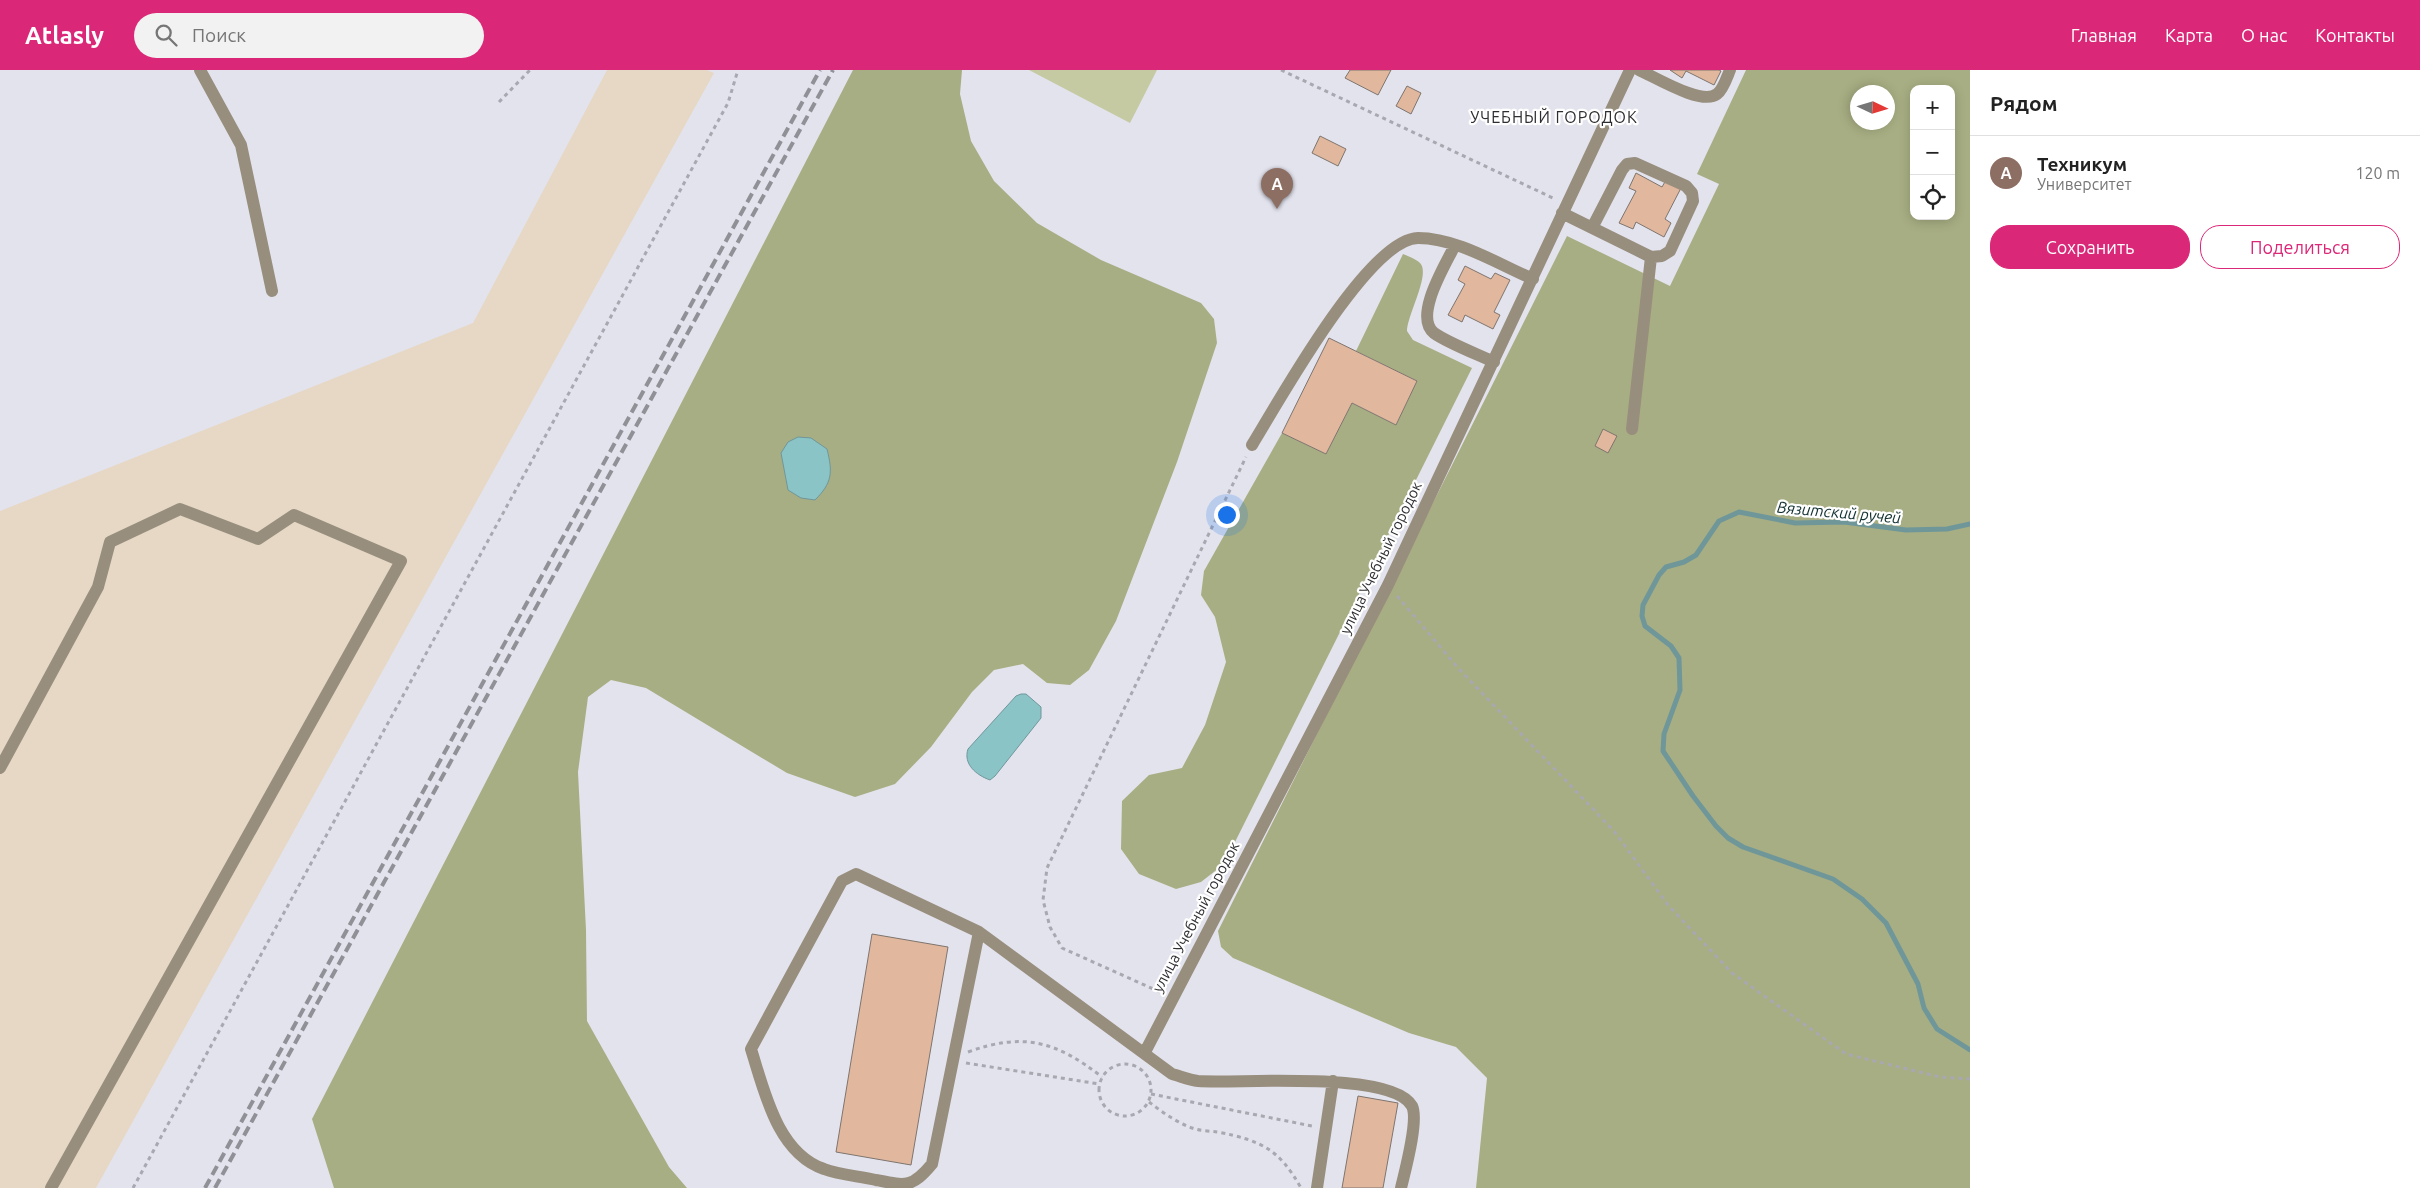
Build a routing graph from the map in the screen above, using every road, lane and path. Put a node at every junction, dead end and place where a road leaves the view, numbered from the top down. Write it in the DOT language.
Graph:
graph roads {
  1 [pos="200,70"];
  2 [pos="530,70"];
  3 [pos="738,70"];
  4 [pos="1281,70"];
  5 [pos="1630,70"];
  6 [pos="1639,70"];
  7 [pos="1730,70"];
  8 [pos="499,102"];
  9 [pos="1564,209"];
  10 [pos="1592,228"];
  11 [pos="1455,245"];
  12 [pos="1651,257"];
  13 [pos="1532,279"];
  14 [pos="272,291"];
  15 [pos="1494,362"];
  16 [pos="1632,429"];
  17 [pos="1252,445"];
  18 [pos="1388,585"];
  19 [pos="0,768"];
  20 [pos="979,932"];
  21 [pos="1172,998"];
  22 [pos="1145,1052"];
  23 [pos="953,1061"];
  24 [pos="1102,1077"];
  25 [pos="1970,1079"];
  26 [pos="1333,1081"];
  27 [pos="1099,1084"];
  28 [pos="1151,1094"];
  29 [pos="1149,1102"];
  30 [pos="1325,1128"];
  31 [pos="51,1188"];
  32 [pos="133,1188"];
  33 [pos="1301,1188"];
  34 [pos="1317,1188"];
  35 [pos="1401,1188"];
  1 -- 14 [label="street"];
  2 -- 8 [label="path"];
  3 -- 32 [label="path"];
  4 -- 9 [label="path"];
  5 -- 9 [label="street, улица Учебный городок"];
  6 -- 7 [label="street"];
  9 -- 10 [label="street"];
  9 -- 13 [label="street, улица Учебный городок"];
  10 -- 12 [label="street"];
  10 -- 12 [label="street"];
  11 -- 13 [label="street"];
  11 -- 15 [label="street"];
  11 -- 17 [label="street"];
  12 -- 16 [label="street"];
  13 -- 15 [label="street, улица Учебный городок"];
  15 -- 18 [label="street, улица Учебный городок"];
  17 -- 21 [label="path"];
  18 -- 21 [label="street, улица Учебный городок"];
  18 -- 25 [label="path"];
  19 -- 31 [label="street"];
  20 -- 22 [label="street"];
  20 -- 23 [label="street"];
  20 -- 23 [label="street"];
  21 -- 22 [label="street, улица Учебный городок"];
  22 -- 26 [label="street"];
  23 -- 24 [label="path"];
  23 -- 27 [label="path"];
  24 -- 27 [label="path"];
  24 -- 28 [label="path"];
  26 -- 30 [label="street"];
  26 -- 35 [label="street"];
  27 -- 29 [label="path"];
  28 -- 29 [label="path"];
  28 -- 30 [label="path"];
  29 -- 33 [label="path"];
  30 -- 34 [label="street"];
}
